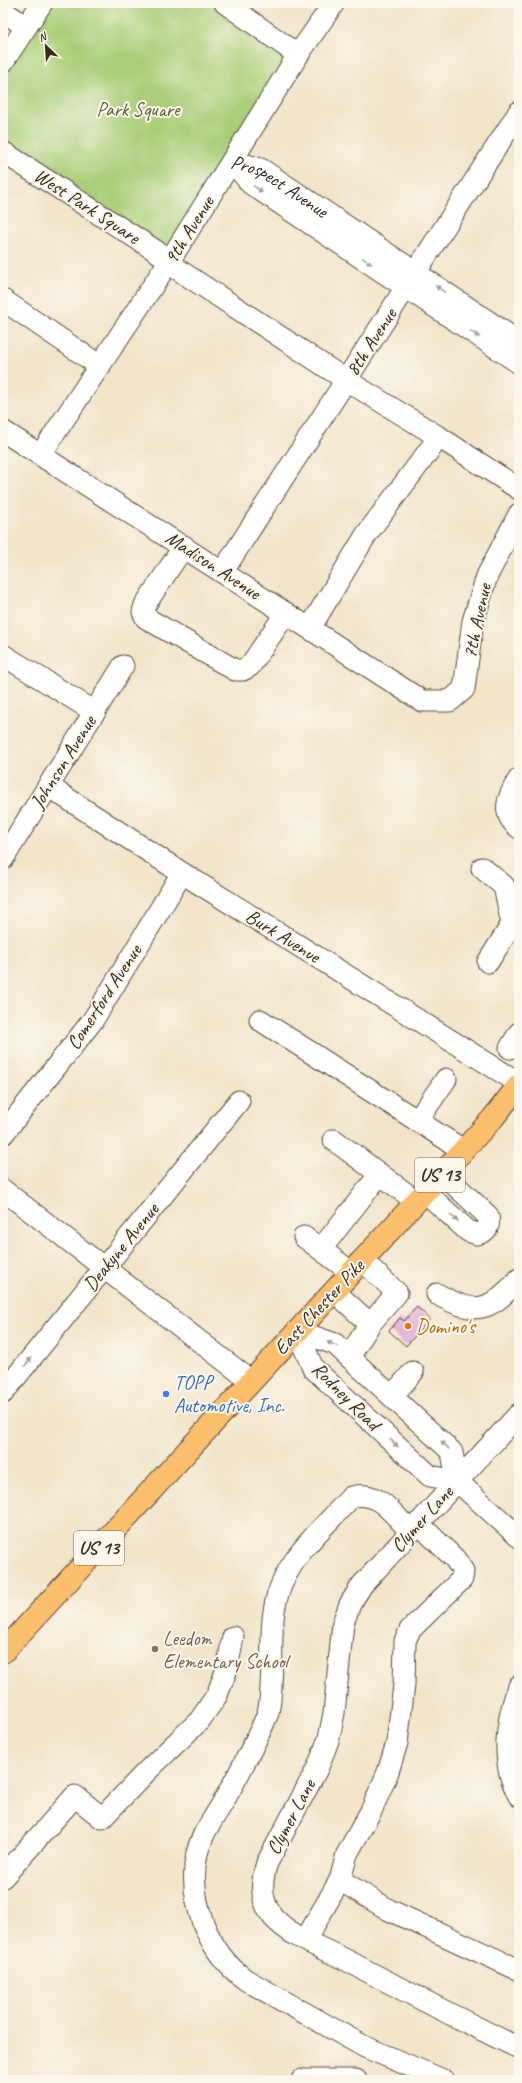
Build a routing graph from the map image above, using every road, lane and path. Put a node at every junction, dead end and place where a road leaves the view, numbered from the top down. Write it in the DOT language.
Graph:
graph roads {
  1 [pos="42,3"];
  2 [pos="225,3"];
  3 [pos="334,3"];
  4 [pos="3,11"];
  5 [pos="26,27"];
  6 [pos="298,56"];
  7 [pos="3,62"];
  8 [pos="519,112"];
  9 [pos="3,152"];
  10 [pos="232,161"];
  11 [pos="169,261"];
  12 [pos="411,280"];
  13 [pos="3,300"];
  14 [pos="519,342"];
  15 [pos="519,363"];
  16 [pos="100,366"];
  17 [pos="346,380"];
  18 [pos="3,431"];
  19 [pos="439,437"];
  20 [pos="41,454"];
  21 [pos="519,489"];
  22 [pos="519,514"];
  23 [pos="184,546"];
  24 [pos="223,571"];
  25 [pos="286,612"];
  26 [pos="310,628"];
  27 [pos="3,655"];
  28 [pos="123,666"];
  29 [pos="422,702"];
  30 [pos="94,712"];
  31 [pos="519,779"];
  32 [pos="48,786"];
  33 [pos="519,828"];
  34 [pos="3,859"];
  35 [pos="482,868"];
  36 [pos="182,873"];
  37 [pos="516,926"];
  38 [pos="488,962"];
  39 [pos="260,1020"];
  40 [pos="446,1079"];
  41 [pos="519,1084"];
  42 [pos="239,1101"];
  43 [pos="417,1121"];
  44 [pos="3,1134"];
  45 [pos="334,1140"];
  46 [pos="463,1150"];
  47 [pos="442,1173"];
  48 [pos="380,1174"];
  49 [pos="3,1190"];
  50 [pos="421,1196"];
  51 [pos="304,1237"];
  52 [pos="321,1249"];
  53 [pos="357,1266"];
  54 [pos="105,1267"];
  55 [pos="519,1279"];
  56 [pos="334,1291"];
  57 [pos="437,1294"];
  58 [pos="370,1324"];
  59 [pos="297,1331"];
  60 [pos="349,1357"];
  61 [pos="413,1372"];
  62 [pos="251,1381"];
  63 [pos="3,1393"];
  64 [pos="392,1396"];
  65 [pos="519,1414"];
  66 [pos="457,1481"];
  67 [pos="414,1527"];
  68 [pos="519,1537"];
  69 [pos="233,1637"];
  70 [pos="3,1652"];
  71 [pos="519,1686"];
  72 [pos="519,1796"];
  73 [pos="3,1877"];
  74 [pos="340,1880"];
  75 [pos="306,1939"];
  76 [pos="519,1970"];
  77 [pos="519,2048"];
  78 [pos="302,2080"];
  79 [pos="356,2080"];
  80 [pos="443,2080"];
  1 -- 5 [label="street"];
  2 -- 6 [label="street"];
  3 -- 6 [label="street, 9th Avenue"];
  4 -- 5 [label="street"];
  5 -- 7 [label="street"];
  6 -- 10 [label="street, 9th Avenue"];
  8 -- 12 [label="street, 8th Avenue"];
  9 -- 11 [label="street, West Park Square"];
  10 -- 11 [label="street, 9th Avenue"];
  10 -- 12 [label="street, Prospect Avenue"];
  11 -- 16 [label="street, 9th Avenue"];
  11 -- 17 [label="street, West Park Square"];
  14 -- 12 [label="street, Prospect Avenue, one-way"];
  12 -- 15 [label="street, Prospect Avenue, one-way"];
  12 -- 17 [label="street, 8th Avenue"];
  13 -- 16 [label="street"];
  16 -- 20 [label="street, 9th Avenue"];
  17 -- 19 [label="street, West Park Square"];
  17 -- 24 [label="street, 8th Avenue"];
  18 -- 20 [label="street, Madison Avenue"];
  19 -- 21 [label="street, West Park Square"];
  19 -- 26 [label="street"];
  20 -- 23 [label="street, Madison Avenue"];
  22 -- 29 [label="street, 7th Avenue"];
  23 -- 24 [label="street, Madison Avenue"];
  23 -- 25 [label="street"];
  24 -- 25 [label="street, Madison Avenue"];
  25 -- 26 [label="street, Madison Avenue"];
  26 -- 29 [label="street, Madison Avenue"];
  27 -- 30 [label="street"];
  28 -- 30 [label="street, Johnson Avenue"];
  30 -- 32 [label="street, Johnson Avenue"];
  31 -- 33 [label="street"];
  32 -- 34 [label="street, Johnson Avenue"];
  32 -- 36 [label="street, Burk Avenue"];
  35 -- 37 [label="street"];
  36 -- 41 [label="street, Burk Avenue"];
  36 -- 44 [label="street, Comerford Avenue"];
  37 -- 38 [label="street"];
  39 -- 43 [label="street"];
  40 -- 43 [label="street"];
  41 -- 46 [label="main road, East Chester Pike / US 13"];
  42 -- 54 [label="street, Deakyne Avenue"];
  43 -- 46 [label="street"];
  45 -- 48 [label="street"];
  46 -- 47 [label="main road, East Chester Pike / US 13"];
  47 -- 50 [label="main road, East Chester Pike / US 13"];
  50 -- 47 [label="street, one-way"];
  48 -- 50 [label="street"];
  48 -- 52 [label="street"];
  49 -- 54 [label="street"];
  50 -- 53 [label="main road, East Chester Pike / US 13"];
  51 -- 52 [label="street"];
  52 -- 53 [label="street"];
  53 -- 56 [label="main road, East Chester Pike / US 13"];
  53 -- 58 [label="street"];
  54 -- 62 [label="street"];
  63 -- 54 [label="street, Deakyne Avenue, one-way"];
  55 -- 57 [label="street"];
  56 -- 58 [label="street"];
  56 -- 59 [label="main road, East Chester Pike / US 13"];
  58 -- 60 [label="street"];
  60 -- 59 [label="street, Rodney Road, one-way"];
  59 -- 62 [label="main road, East Chester Pike / US 13"];
  59 -- 66 [label="street, Rodney Road, one-way"];
  60 -- 64 [label="street, Rodney Road"];
  61 -- 64 [label="street"];
  62 -- 70 [label="main road, East Chester Pike / US 13"];
  66 -- 64 [label="street, Rodney Road, one-way"];
  65 -- 66 [label="street, Clymer Lane"];
  66 -- 67 [label="street, Clymer Lane"];
  66 -- 68 [label="street"];
  67 -- 74 [label="street"];
  67 -- 75 [label="street, Clymer Lane"];
  67 -- 80 [label="street"];
  69 -- 73 [label="street"];
  71 -- 72 [label="street"];
  74 -- 75 [label="street"];
  74 -- 76 [label="street"];
  75 -- 77 [label="street, Clymer Lane"];
  78 -- 79 [label="street"];
}
